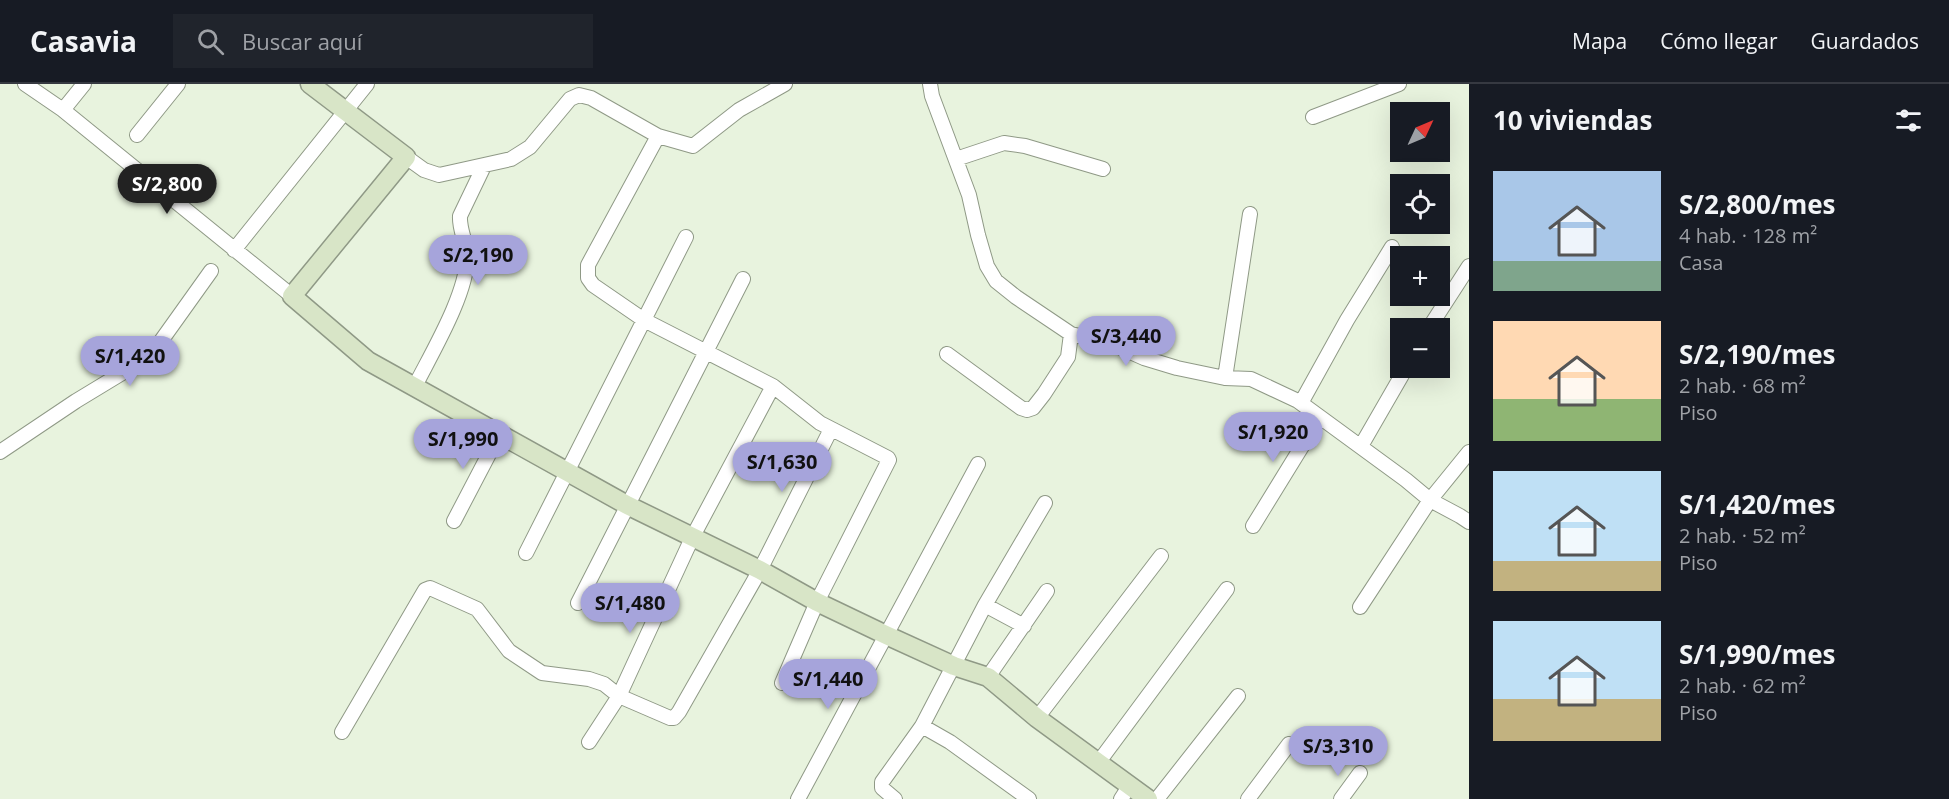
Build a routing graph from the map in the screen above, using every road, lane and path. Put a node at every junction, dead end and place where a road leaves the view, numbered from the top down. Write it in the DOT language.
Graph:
graph roads {
  1 [pos="25,84"];
  2 [pos="84,84"];
  3 [pos="178,84"];
  4 [pos="310,84"];
  5 [pos="367,84"];
  6 [pos="785,84"];
  7 [pos="930,84"];
  8 [pos="1399,84"];
  9 [pos="63,110"];
  10 [pos="346,112"];
  11 [pos="1313,117"];
  12 [pos="137,135"];
  13 [pos="658,136"];
  14 [pos="406,157"];
  15 [pos="956,159"];
  16 [pos="484,166"];
  17 [pos="1103,169"];
  18 [pos="1251,214"];
  19 [pos="686,237"];
  20 [pos="234,250"];
  21 [pos="1390,250"];
  22 [pos="1469,266"];
  23 [pos="211,271"];
  24 [pos="743,279"];
  25 [pos="292,296"];
  26 [pos="1435,318"];
  27 [pos="644,320"];
  28 [pos="1071,334"];
  29 [pos="707,351"];
  30 [pos="947,354"];
  31 [pos="1225,378"];
  32 [pos="1400,378"];
  33 [pos="773,386"];
  34 [pos="414,388"];
  35 [pos="1301,403"];
  36 [pos="1320,417"];
  37 [pos="831,429"];
  38 [pos="500,433"];
  39 [pos="1361,446"];
  40 [pos="0,452"];
  41 [pos="1469,452"];
  42 [pos="978,464"];
  43 [pos="567,471"];
  44 [pos="1430,500"];
  45 [pos="1045,503"];
  46 [pos="627,505"];
  47 [pos="453,521"];
  48 [pos="1469,522"];
  49 [pos="1253,526"];
  50 [pos="692,538"];
  51 [pos="526,553"];
  52 [pos="1161,556"];
  53 [pos="760,570"];
  54 [pos="1227,590"];
  55 [pos="1047,591"];
  56 [pos="817,602"];
  57 [pos="578,603"];
  58 [pos="985,604"];
  59 [pos="1360,607"];
  60 [pos="1024,626"];
  61 [pos="886,635"];
  62 [pos="954,666"];
  63 [pos="988,677"];
  64 [pos="782,683"];
  65 [pos="619,696"];
  66 [pos="1238,696"];
  67 [pos="1037,718"];
  68 [pos="922,726"];
  69 [pos="342,732"];
  70 [pos="589,742"];
  71 [pos="1289,744"];
  72 [pos="1098,763"];
  73 [pos="1360,773"];
  74 [pos="1125,792"];
  75 [pos="798,799"];
  76 [pos="895,799"];
  77 [pos="1029,799"];
  78 [pos="1148,799"];
  79 [pos="1157,799"];
  80 [pos="1248,799"];
  81 [pos="1341,799"];
  1 -- 9 [label="street"];
  2 -- 9 [label="street"];
  3 -- 12 [label="street"];
  4 -- 10 [label="street"];
  5 -- 10 [label="street"];
  6 -- 13 [label="street"];
  7 -- 15 [label="street"];
  8 -- 11 [label="street"];
  9 -- 20 [label="street"];
  10 -- 14 [label="street"];
  10 -- 20 [label="street"];
  13 -- 16 [label="street"];
  13 -- 27 [label="street"];
  14 -- 16 [label="street"];
  14 -- 25 [label="street"];
  15 -- 17 [label="street"];
  15 -- 28 [label="street"];
  16 -- 34 [label="street"];
  18 -- 31 [label="street"];
  19 -- 27 [label="street"];
  20 -- 25 [label="street"];
  21 -- 35 [label="street"];
  22 -- 26 [label="street"];
  23 -- 40 [label="street"];
  24 -- 29 [label="street"];
  25 -- 34 [label="street"];
  27 -- 29 [label="street"];
  27 -- 43 [label="street"];
  28 -- 30 [label="street"];
  28 -- 31 [label="street"];
  29 -- 33 [label="street"];
  29 -- 46 [label="street"];
  31 -- 35 [label="street"];
  32 -- 39 [label="street"];
  33 -- 37 [label="street"];
  33 -- 50 [label="street"];
  34 -- 38 [label="street"];
  35 -- 36 [label="street"];
  36 -- 39 [label="street"];
  36 -- 49 [label="street"];
  37 -- 53 [label="street"];
  37 -- 56 [label="street"];
  38 -- 43 [label="street"];
  38 -- 47 [label="street"];
  39 -- 44 [label="street"];
  41 -- 44 [label="street"];
  42 -- 61 [label="street"];
  43 -- 46 [label="street"];
  43 -- 51 [label="street"];
  44 -- 48 [label="street"];
  44 -- 59 [label="street"];
  45 -- 58 [label="street"];
  46 -- 50 [label="street"];
  46 -- 57 [label="street"];
  50 -- 53 [label="street"];
  50 -- 65 [label="street"];
  52 -- 67 [label="street"];
  53 -- 56 [label="street"];
  53 -- 65 [label="street"];
  54 -- 72 [label="street"];
  55 -- 60 [label="street"];
  56 -- 61 [label="street"];
  56 -- 64 [label="street"];
  58 -- 60 [label="street"];
  58 -- 62 [label="street"];
  60 -- 63 [label="street"];
  61 -- 62 [label="street"];
  61 -- 75 [label="street"];
  62 -- 63 [label="street"];
  62 -- 68 [label="street"];
  63 -- 67 [label="street"];
  65 -- 69 [label="street"];
  65 -- 70 [label="street"];
  66 -- 79 [label="street"];
  67 -- 72 [label="street"];
  68 -- 76 [label="street"];
  68 -- 77 [label="street"];
  71 -- 80 [label="street"];
  72 -- 74 [label="street"];
  73 -- 81 [label="street"];
  74 -- 78 [label="street"];
}
